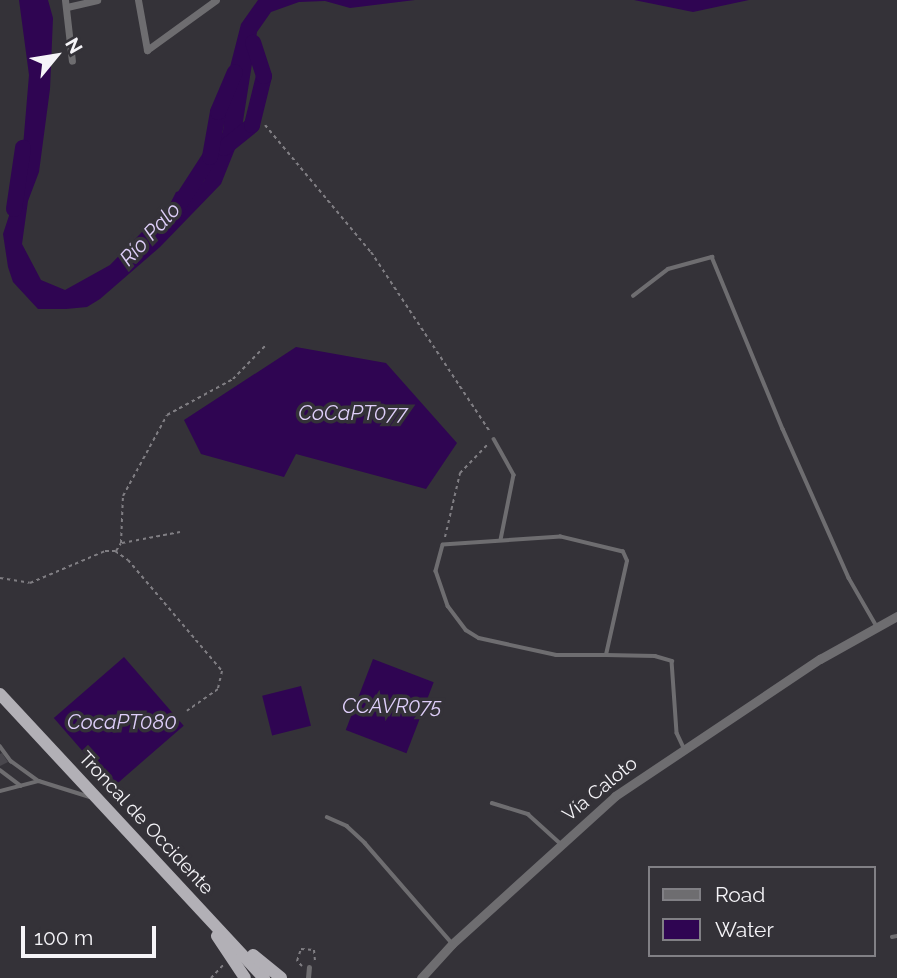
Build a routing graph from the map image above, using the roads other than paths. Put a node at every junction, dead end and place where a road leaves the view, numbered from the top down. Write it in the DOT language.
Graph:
graph roads {
  1 [pos="97,0"];
  2 [pos="138,0"];
  3 [pos="216,2"];
  4 [pos="66,4"];
  5 [pos="72,61"];
  6 [pos="633,296"];
  7 [pos="494,439"];
  8 [pos="500,540"];
  9 [pos="897,616"];
  10 [pos="877,626"];
  11 [pos="606,655"];
  12 [pos="0,694"];
  13 [pos="0,746"];
  14 [pos="684,748"];
  15 [pos="0,770"];
  16 [pos="39,781"];
  17 [pos="21,786"];
  18 [pos="0,791"];
  19 [pos="99,800"];
  20 [pos="492,803"];
  21 [pos="327,817"];
  22 [pos="561,844"];
  23 [pos="200,909"];
  24 [pos="452,944"];
  25 [pos="305,967"];
  26 [pos="422,976"];
  27 [pos="245,978"];
  28 [pos="264,978"];
  29 [pos="281,978"];
  30 [pos="308,978"];
  31 [pos="411,978"];
  1 -- 4 [label="street"];
  2 -- 3 [label="street"];
  4 -- 5 [label="street"];
  6 -- 10 [label="lane"];
  7 -- 8 [label="lane"];
  8 -- 11 [label="lane"];
  8 -- 11 [label="lane"];
  9 -- 10 [label="street, Vía Caloto"];
  10 -- 14 [label="street, Vía Caloto"];
  11 -- 14 [label="lane"];
  12 -- 19 [label="highway, Troncal de Occidente"];
  13 -- 16 [label="lane"];
  14 -- 22 [label="street, Vía Caloto"];
  15 -- 17 [label="lane"];
  16 -- 17 [label="lane"];
  16 -- 19 [label="lane"];
  17 -- 18 [label="lane"];
  19 -- 23 [label="highway, Troncal de Occidente"];
  20 -- 22 [label="lane"];
  21 -- 24 [label="lane"];
  22 -- 24 [label="street, Vía Caloto"];
  23 -- 27 [label="highway"];
  23 -- 28 [label="highway, Troncal de Occidente"];
  23 -- 29 [label="highway"];
  24 -- 26 [label="street, Vía Caloto"];
  25 -- 30 [label="street"];
  26 -- 31 [label="street, Vía Caloto"];
}
